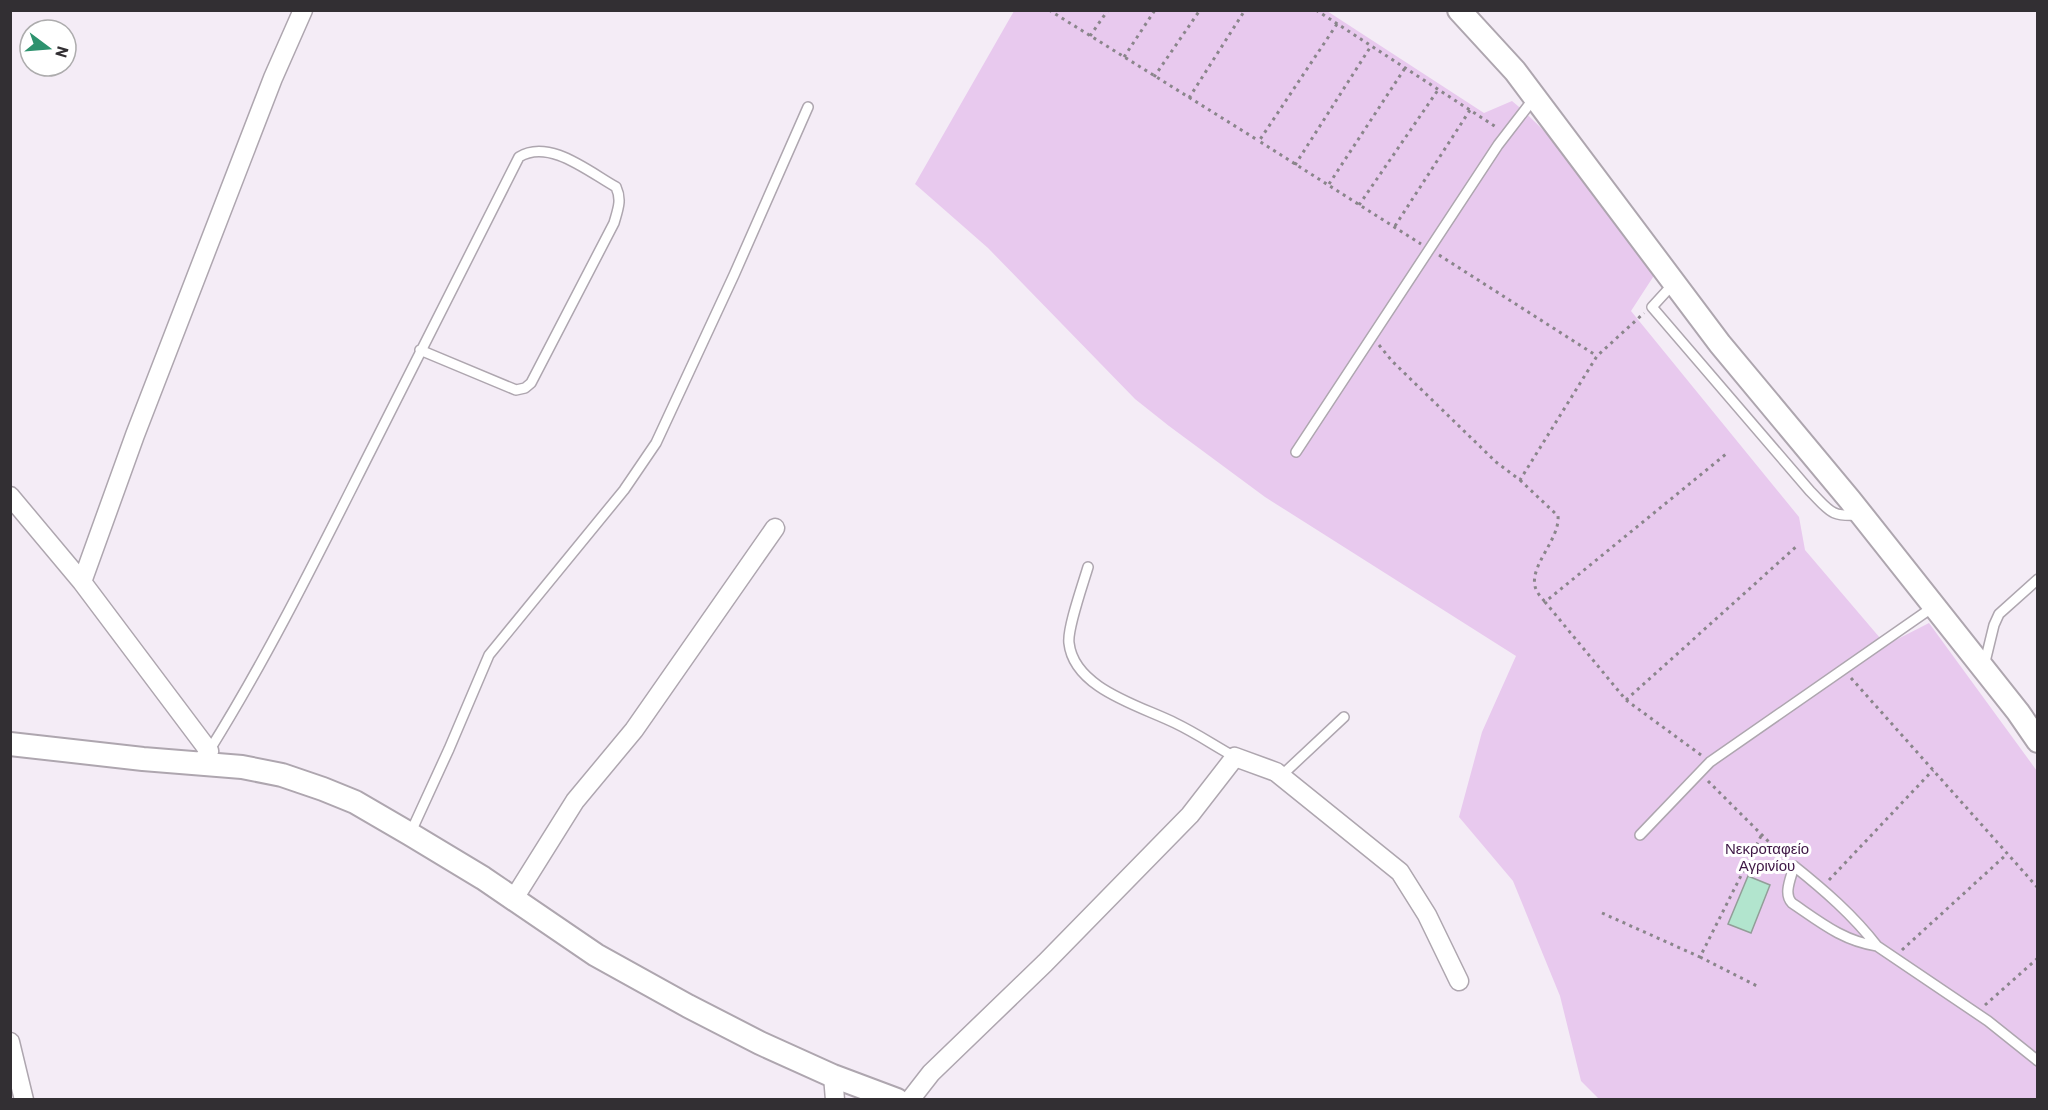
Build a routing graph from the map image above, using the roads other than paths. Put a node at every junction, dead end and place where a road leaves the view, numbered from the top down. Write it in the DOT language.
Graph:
graph roads {
  1 [pos="303,10"];
  2 [pos="1459,10"];
  3 [pos="1534,97"];
  4 [pos="808,107"];
  5 [pos="1674,283"];
  6 [pos="420,350"];
  7 [pos="1296,452"];
  8 [pos="10,496"];
  9 [pos="1862,515"];
  10 [pos="775,528"];
  11 [pos="1088,567"];
  12 [pos="2037,579"];
  13 [pos="82,582"];
  14 [pos="1934,607"];
  15 [pos="1983,668"];
  16 [pos="1344,717"];
  17 [pos="2037,741"];
  18 [pos="10,744"];
  19 [pos="205,757"];
  20 [pos="1235,757"];
  21 [pos="1281,776"];
  22 [pos="410,834"];
  23 [pos="1640,835"];
  24 [pos="513,900"];
  25 [pos="1877,946"];
  26 [pos="1459,981"];
  27 [pos="10,1042"];
  28 [pos="2037,1061"];
  29 [pos="833,1076"];
  30 [pos="24,1100"];
  31 [pos="835,1100"];
  32 [pos="897,1100"];
  33 [pos="910,1100"];
  1 -- 13 [label="street"];
  2 -- 3 [label="street"];
  3 -- 5 [label="street"];
  3 -- 7 [label="lane"];
  4 -- 22 [label="lane"];
  5 -- 9 [label="street"];
  5 -- 9 [label="lane"];
  6 -- 6 [label="lane"];
  6 -- 19 [label="lane"];
  8 -- 13 [label="street"];
  9 -- 14 [label="street"];
  10 -- 24 [label="street"];
  11 -- 20 [label="lane"];
  12 -- 15 [label="lane"];
  13 -- 19 [label="street"];
  14 -- 15 [label="street"];
  14 -- 23 [label="lane"];
  15 -- 17 [label="street"];
  16 -- 21 [label="lane"];
  18 -- 19 [label="street"];
  19 -- 22 [label="street"];
  20 -- 21 [label="street"];
  20 -- 33 [label="street"];
  21 -- 26 [label="street"];
  22 -- 24 [label="street"];
  24 -- 29 [label="street"];
  25 -- 25 [label="lane"];
  25 -- 28 [label="lane"];
  27 -- 30 [label="street"];
  29 -- 31 [label="street"];
  29 -- 32 [label="street"];
}
